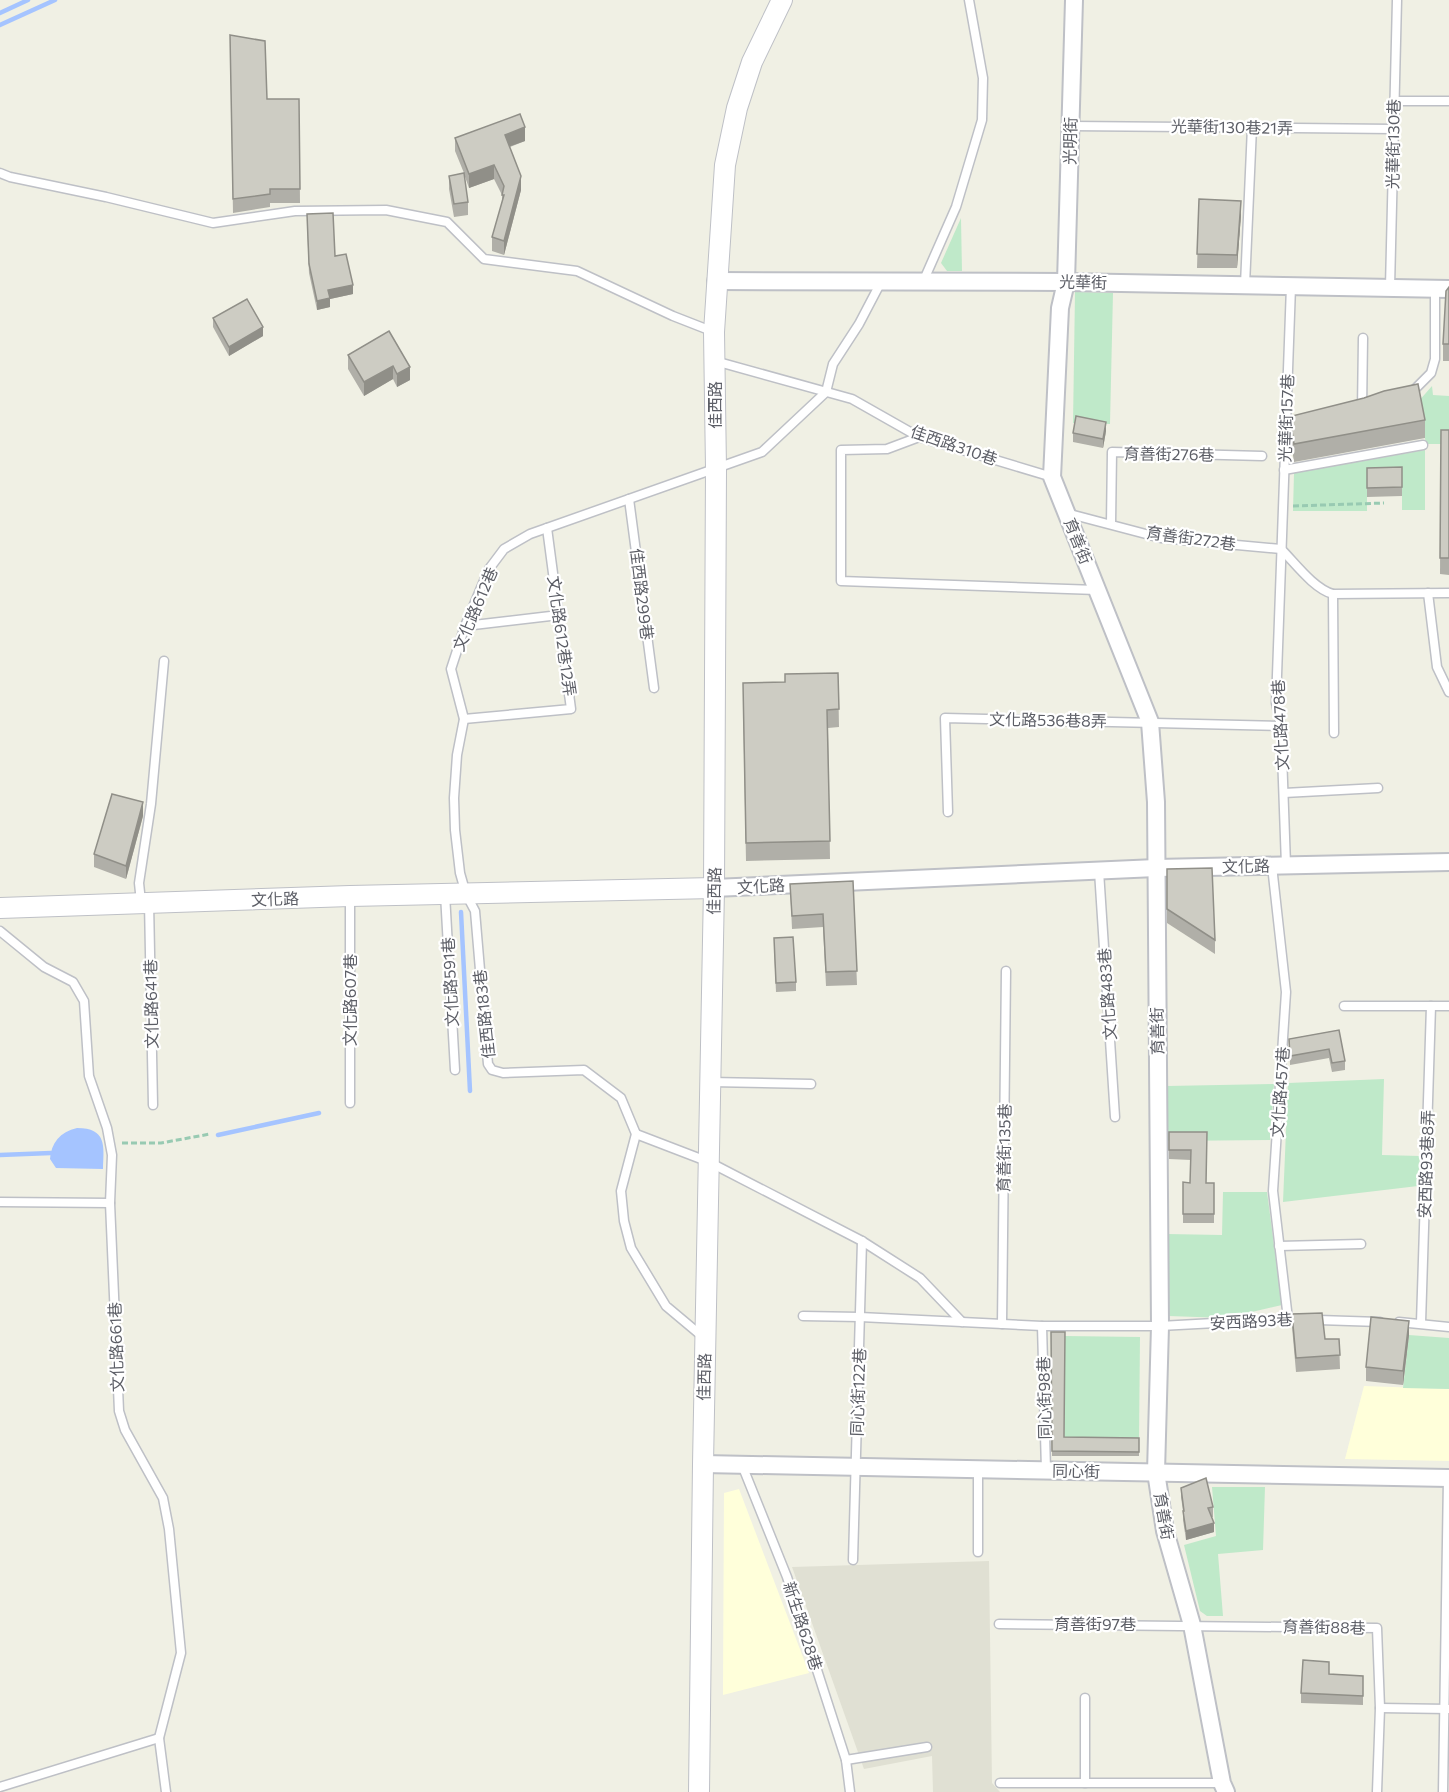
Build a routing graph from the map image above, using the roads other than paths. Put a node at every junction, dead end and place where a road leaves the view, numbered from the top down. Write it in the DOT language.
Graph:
graph roads {
  1 [pos="782,0"];
  2 [pos="969,0"];
  3 [pos="1074,0"];
  4 [pos="1397,0"];
  5 [pos="1394,101"];
  6 [pos="1449,101"];
  7 [pos="1070,126"];
  8 [pos="1252,127"];
  9 [pos="1394,129"];
  10 [pos="0,173"];
  11 [pos="716,281"];
  12 [pos="881,282"];
  13 [pos="923,282"];
  14 [pos="1066,282"];
  15 [pos="1245,285"];
  16 [pos="1291,286"];
  17 [pos="1390,287"];
  18 [pos="1442,288"];
  19 [pos="714,332"];
  20 [pos="1364,338"];
  21 [pos="715,361"];
  22 [pos="826,392"];
  23 [pos="1402,397"];
  24 [pos="1372,406"];
  25 [pos="1362,410"];
  26 [pos="1352,412"];
  27 [pos="1296,426"];
  28 [pos="1285,429"];
  29 [pos="920,437"];
  30 [pos="1423,445"];
  31 [pos="1262,456"];
  32 [pos="716,469"];
  33 [pos="1284,470"];
  34 [pos="1052,477"];
  35 [pos="629,499"];
  36 [pos="1066,513"];
  37 [pos="1111,524"];
  38 [pos="547,528"];
  39 [pos="1281,549"];
  40 [pos="1097,590"];
  41 [pos="1428,593"];
  42 [pos="1449,593"];
  43 [pos="1333,594"];
  44 [pos="559,615"];
  45 [pos="465,626"];
  46 [pos="164,661"];
  47 [pos="654,688"];
  48 [pos="1449,692"];
  49 [pos="464,719"];
  50 [pos="1150,722"];
  51 [pos="1281,726"];
  52 [pos="1334,733"];
  53 [pos="1378,788"];
  54 [pos="1284,793"];
  55 [pos="948,812"];
  56 [pos="1449,862"];
  57 [pos="1279,866"];
  58 [pos="1156,868"];
  59 [pos="1099,871"];
  60 [pos="714,888"];
  61 [pos="445,894"];
  62 [pos="466,894"];
  63 [pos="350,897"];
  64 [pos="145,903"];
  65 [pos="0,908"];
  66 [pos="0,931"];
  67 [pos="1006,971"];
  68 [pos="1344,1006"];
  69 [pos="1431,1006"];
  70 [pos="1449,1006"];
  71 [pos="455,1070"];
  72 [pos="710,1082"];
  73 [pos="811,1084"];
  74 [pos="350,1103"];
  75 [pos="153,1105"];
  76 [pos="1115,1118"];
  77 [pos="636,1134"];
  78 [pos="709,1162"];
  79 [pos="0,1202"];
  80 [pos="110,1203"];
  81 [pos="862,1241"];
  82 [pos="1361,1244"];
  83 [pos="1279,1246"];
  84 [pos="803,1316"];
  85 [pos="860,1317"];
  86 [pos="1288,1318"];
  87 [pos="962,1322"];
  88 [pos="1421,1323"];
  89 [pos="1002,1324"];
  90 [pos="1042,1326"];
  91 [pos="1160,1326"];
  92 [pos="1449,1327"];
  93 [pos="705,1339"];
  94 [pos="703,1464"];
  95 [pos="742,1465"];
  96 [pos="856,1467"];
  97 [pos="978,1469"];
  98 [pos="1046,1470"];
  99 [pos="1156,1472"];
  100 [pos="1449,1478"];
  101 [pos="978,1552"];
  102 [pos="853,1560"];
  103 [pos="999,1624"];
  104 [pos="1192,1625"];
  105 [pos="1085,1698"];
  106 [pos="1380,1708"];
  107 [pos="1447,1709"];
  108 [pos="159,1738"];
  109 [pos="927,1747"];
  110 [pos="846,1760"];
  111 [pos="1000,1783"];
  112 [pos="1085,1783"];
  113 [pos="0,1787"];
  114 [pos="1224,1787"];
  115 [pos="166,1792"];
  116 [pos="699,1792"];
  117 [pos="850,1792"];
  118 [pos="1377,1792"];
  119 [pos="1443,1792"];
  1 -- 11 [label="street, 佳西路"];
  2 -- 13 [label="lane"];
  3 -- 7 [label="street, 光明街"];
  4 -- 5 [label="lane, 光華街130巷"];
  5 -- 6 [label="lane"];
  5 -- 9 [label="lane, 光華街130巷"];
  7 -- 8 [label="lane, 光華街130巷21弄"];
  7 -- 14 [label="street, 光明街"];
  8 -- 9 [label="lane, 光華街130巷21弄"];
  8 -- 15 [label="lane"];
  9 -- 17 [label="lane, 光華街130巷"];
  10 -- 19 [label="lane"];
  11 -- 12 [label="street, 光華街"];
  11 -- 19 [label="street, 佳西路"];
  12 -- 13 [label="street, 光華街"];
  12 -- 22 [label="lane"];
  13 -- 14 [label="street, 光華街"];
  14 -- 15 [label="street, 光華街"];
  14 -- 34 [label="street, 育善街"];
  15 -- 16 [label="street, 光華街"];
  16 -- 17 [label="street, 光華街"];
  16 -- 28 [label="lane, 光華街157巷"];
  17 -- 18 [label="street, 光華街"];
  18 -- 23 [label="lane"];
  19 -- 21 [label="street, 佳西路"];
  20 -- 25 [label="lane"];
  21 -- 22 [label="lane, 佳西路310巷"];
  21 -- 32 [label="street, 佳西路"];
  22 -- 29 [label="lane, 佳西路310巷"];
  22 -- 32 [label="lane"];
  24 -- 25 [label="lane"];
  25 -- 26 [label="lane"];
  27 -- 28 [label="lane"];
  28 -- 33 [label="lane, 光華街157巷"];
  29 -- 34 [label="lane, 佳西路310巷"];
  29 -- 40 [label="lane"];
  30 -- 33 [label="lane"];
  31 -- 37 [label="lane, 育善街276巷"];
  32 -- 35 [label="lane, 文化路612巷"];
  32 -- 60 [label="street, 佳西路"];
  33 -- 39 [label="lane, 光華街157巷"];
  34 -- 36 [label="street, 育善街"];
  35 -- 38 [label="lane, 文化路612巷"];
  35 -- 47 [label="lane, 佳西路299巷"];
  36 -- 37 [label="lane, 育善街272巷"];
  36 -- 40 [label="street, 育善街"];
  37 -- 39 [label="lane, 育善街272巷"];
  38 -- 44 [label="lane, 文化路612巷12弄"];
  38 -- 45 [label="lane, 文化路612巷"];
  39 -- 43 [label="lane"];
  39 -- 51 [label="lane, 文化路478巷"];
  40 -- 50 [label="street, 育善街"];
  41 -- 42 [label="lane"];
  41 -- 43 [label="lane"];
  41 -- 48 [label="lane"];
  43 -- 52 [label="lane"];
  44 -- 45 [label="lane"];
  44 -- 49 [label="lane, 文化路612巷12弄"];
  45 -- 49 [label="lane, 文化路612巷"];
  46 -- 64 [label="lane, 文化路641巷"];
  49 -- 62 [label="lane, 文化路612巷"];
  50 -- 51 [label="lane, 文化路536巷8弄"];
  50 -- 55 [label="lane, 文化路536巷8弄"];
  50 -- 58 [label="street, 育善街"];
  51 -- 54 [label="lane, 文化路478巷"];
  53 -- 54 [label="lane"];
  54 -- 57 [label="lane, 文化路478巷"];
  56 -- 57 [label="street, 文化路"];
  57 -- 58 [label="street, 文化路"];
  57 -- 83 [label="lane, 文化路457巷"];
  58 -- 59 [label="street, 文化路"];
  58 -- 91 [label="street, 育善街"];
  59 -- 60 [label="street, 文化路"];
  59 -- 76 [label="lane, 文化路483巷"];
  60 -- 62 [label="street, 文化路"];
  60 -- 72 [label="street, 佳西路"];
  61 -- 62 [label="street, 文化路"];
  61 -- 63 [label="street, 文化路"];
  61 -- 71 [label="lane, 文化路591巷"];
  62 -- 77 [label="lane, 佳西路183巷"];
  63 -- 64 [label="street, 文化路"];
  63 -- 74 [label="lane, 文化路607巷"];
  64 -- 65 [label="street, 文化路"];
  64 -- 75 [label="lane, 文化路641巷"];
  66 -- 80 [label="lane, 文化路661巷"];
  67 -- 89 [label="lane, 育善街135巷"];
  68 -- 69 [label="lane"];
  69 -- 70 [label="lane"];
  69 -- 88 [label="lane, 安西路93巷8弄"];
  72 -- 73 [label="lane"];
  72 -- 78 [label="street, 佳西路"];
  77 -- 78 [label="lane"];
  77 -- 93 [label="lane"];
  78 -- 81 [label="lane"];
  78 -- 93 [label="street, 佳西路"];
  79 -- 80 [label="lane"];
  80 -- 108 [label="lane, 文化路661巷"];
  81 -- 85 [label="lane, 同心街122巷"];
  81 -- 87 [label="lane"];
  82 -- 83 [label="lane"];
  83 -- 86 [label="lane, 文化路457巷"];
  84 -- 85 [label="lane"];
  85 -- 87 [label="lane"];
  85 -- 96 [label="lane, 同心街122巷"];
  86 -- 88 [label="lane, 安西路93巷"];
  86 -- 91 [label="lane, 安西路93巷"];
  87 -- 89 [label="lane"];
  88 -- 92 [label="lane, 安西路93巷"];
  89 -- 90 [label="lane"];
  90 -- 91 [label="lane"];
  90 -- 98 [label="lane, 同心街98巷"];
  91 -- 99 [label="street, 育善街"];
  93 -- 94 [label="street, 佳西路"];
  94 -- 95 [label="street, 同心街"];
  94 -- 116 [label="street, 佳西路"];
  95 -- 96 [label="street, 同心街"];
  95 -- 110 [label="lane, 新生路628巷"];
  96 -- 97 [label="street, 同心街"];
  96 -- 102 [label="lane, 同心街122巷"];
  97 -- 98 [label="street, 同心街"];
  97 -- 101 [label="lane"];
  98 -- 99 [label="street, 同心街"];
  99 -- 100 [label="street, 同心街"];
  99 -- 104 [label="street, 育善街"];
  100 -- 107 [label="lane"];
  103 -- 104 [label="lane, 育善街97巷"];
  104 -- 106 [label="lane, 育善街88巷"];
  104 -- 114 [label="street, 育善街"];
  105 -- 112 [label="lane"];
  106 -- 107 [label="lane"];
  106 -- 118 [label="lane"];
  107 -- 119 [label="lane"];
  108 -- 113 [label="lane"];
  108 -- 115 [label="lane, 文化路661巷"];
  109 -- 110 [label="lane"];
  110 -- 117 [label="lane, 新生路628巷"];
  111 -- 112 [label="lane"];
  112 -- 114 [label="lane"];
}
